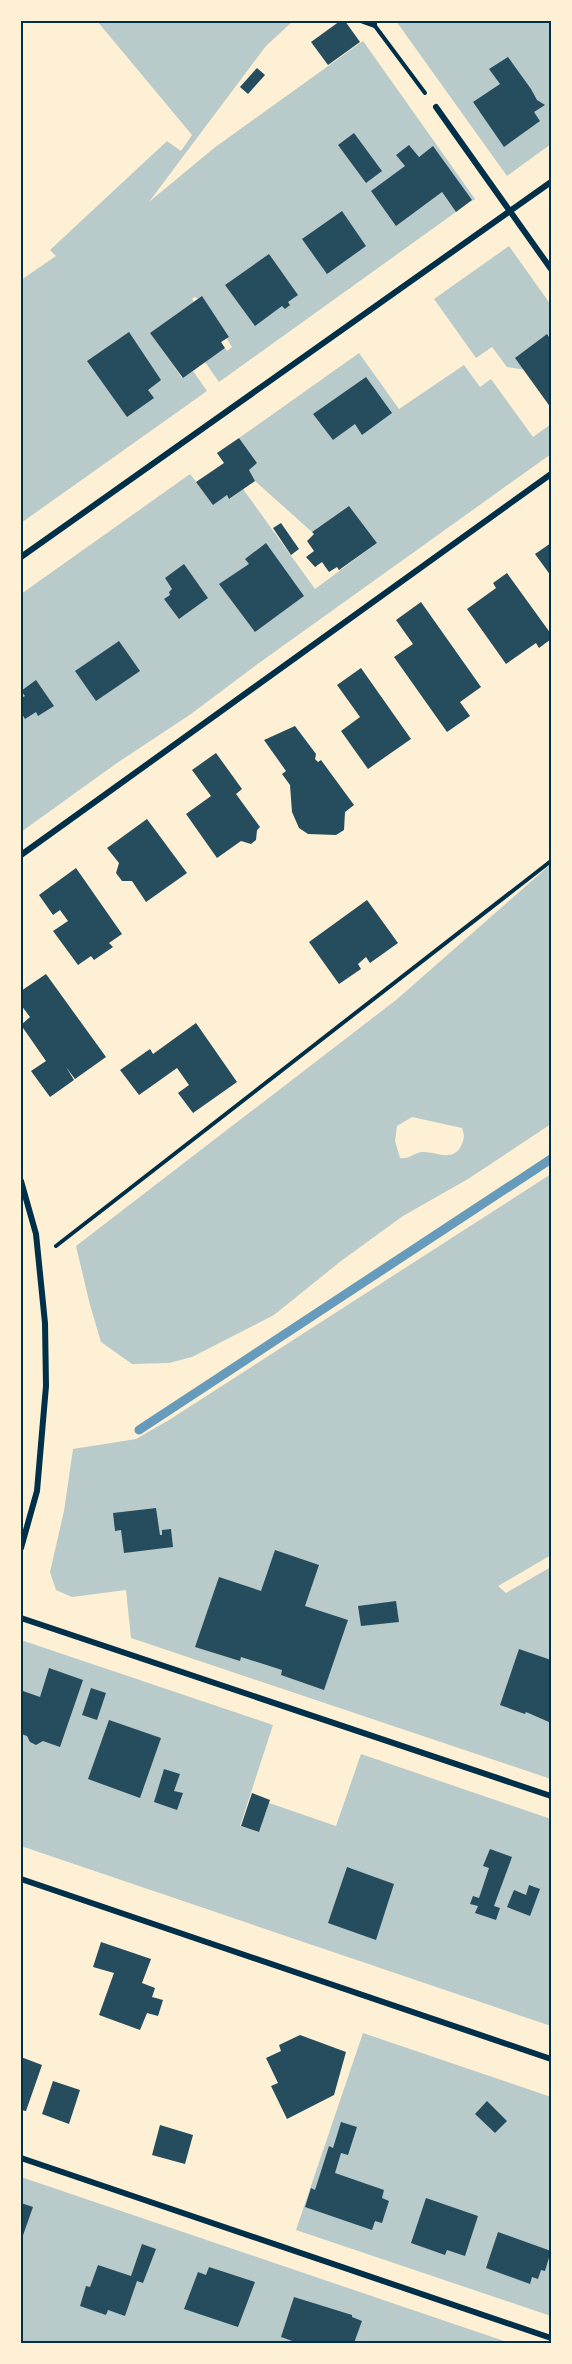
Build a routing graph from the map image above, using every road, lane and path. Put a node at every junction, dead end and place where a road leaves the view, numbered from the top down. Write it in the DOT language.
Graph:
graph roads {
  1 [pos="361,21"];
  2 [pos="375,23"];
  3 [pos="436,107"];
  4 [pos="551,182"];
  5 [pos="511,211"];
  6 [pos="551,269"];
  7 [pos="551,474"];
  8 [pos="21,557"];
  9 [pos="21,855"];
  10 [pos="551,861"];
  11 [pos="21,1181"];
  12 [pos="39,1259"];
  13 [pos="21,1548"];
  14 [pos="21,1618"];
  15 [pos="551,1796"];
  16 [pos="21,1879"];
  17 [pos="551,2060"];
  18 [pos="21,2158"];
  19 [pos="551,2338"];
  1 -- 2 [label="path"];
  2 -- 3 [label="path"];
  3 -- 5 [label="street"];
  4 -- 5 [label="street"];
  5 -- 6 [label="street"];
  5 -- 8 [label="street"];
  7 -- 9 [label="street"];
  10 -- 12 [label="path"];
  11 -- 12 [label="street"];
  12 -- 13 [label="street"];
  14 -- 15 [label="street"];
  16 -- 17 [label="street"];
  18 -- 19 [label="street"];
}
